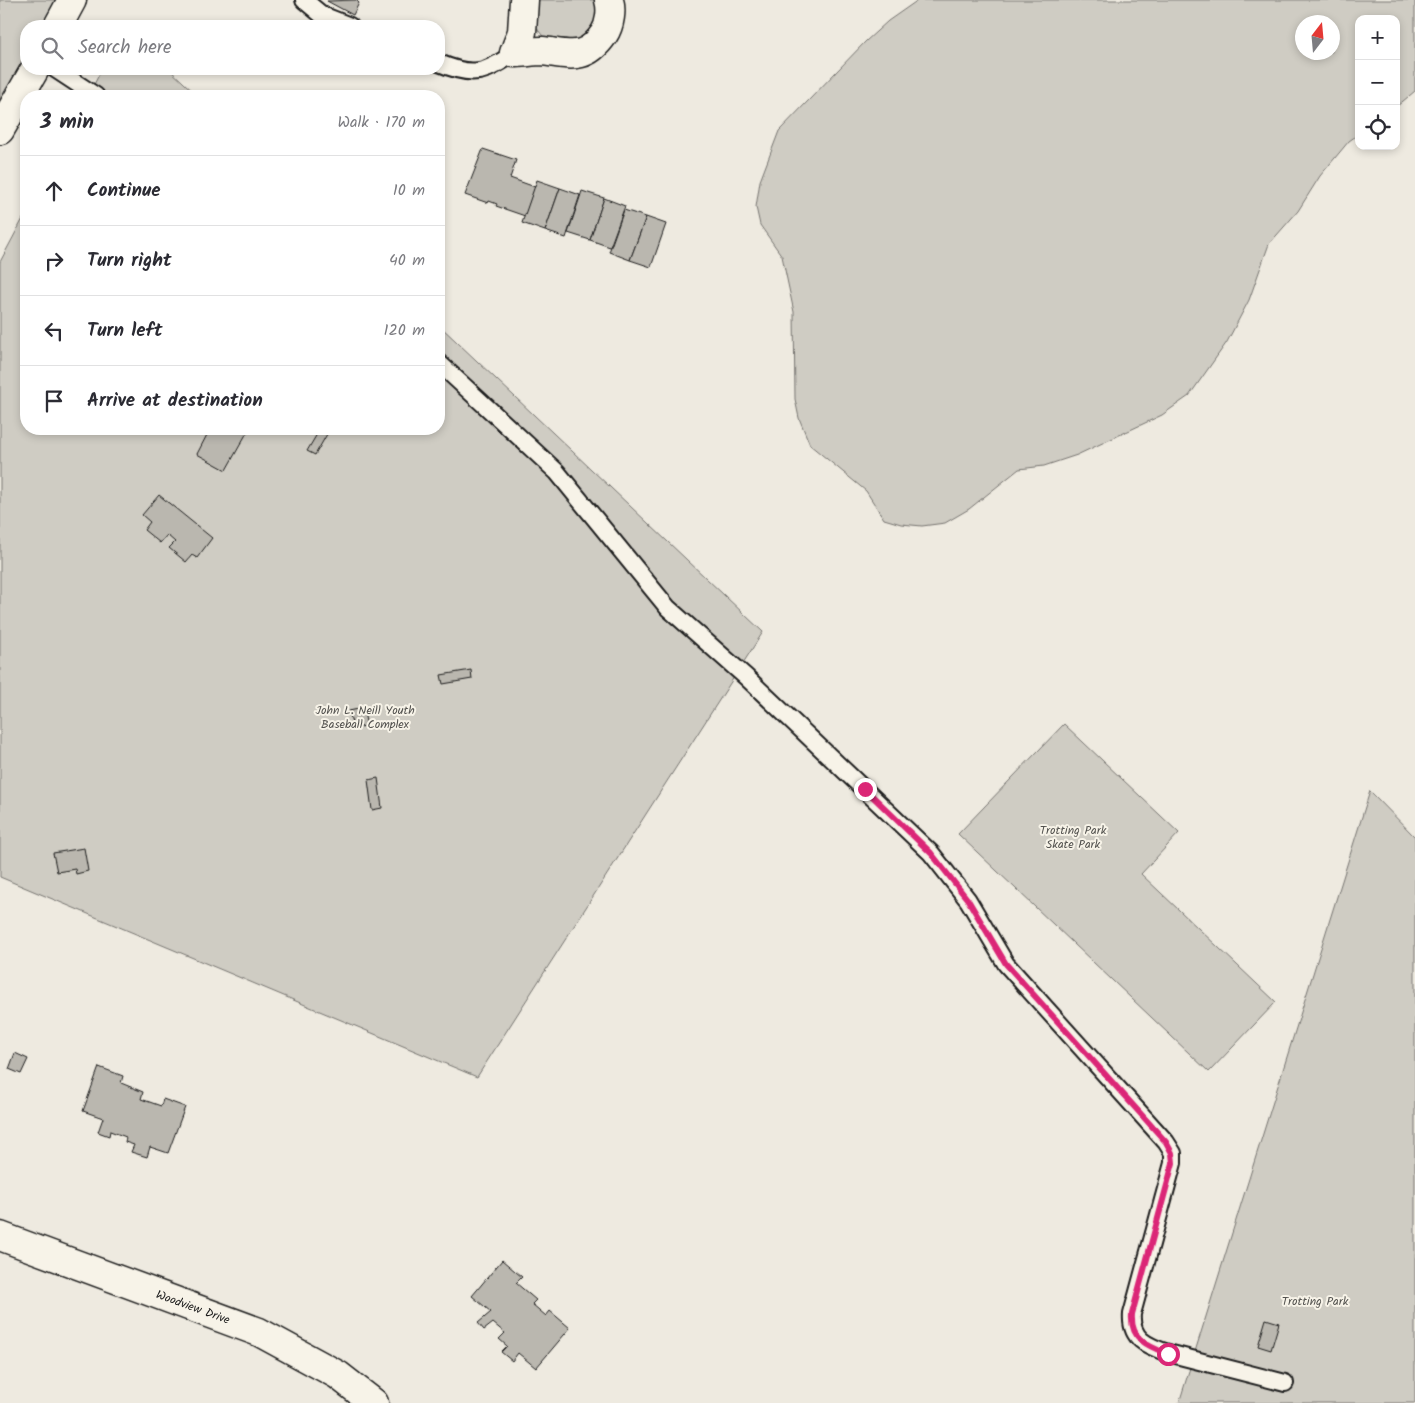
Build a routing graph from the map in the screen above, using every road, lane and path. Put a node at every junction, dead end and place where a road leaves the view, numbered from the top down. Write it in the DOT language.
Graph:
graph roads {
  1 [pos="72,0"];
  2 [pos="304,0"];
  3 [pos="524,0"];
  4 [pos="609,0"];
  5 [pos="61,20"];
  6 [pos="335,20"];
  7 [pos="514,53"];
  8 [pos="445,65"];
  9 [pos="32,75"];
  10 [pos="65,75"];
  11 [pos="23,90"];
  12 [pos="87,90"];
  13 [pos="20,95"];
  14 [pos="0,130"];
  15 [pos="445,369"];
  16 [pos="0,1236"];
  17 [pos="1284,1383"];
  18 [pos="374,1403"];
  1 -- 5 [label="street"];
  2 -- 6 [label="lane"];
  3 -- 7 [label="street"];
  4 -- 7 [label="street"];
  7 -- 8 [label="lane"];
  9 -- 11 [label="street"];
  10 -- 12 [label="lane"];
  13 -- 14 [label="street"];
  15 -- 17 [label="lane"];
  16 -- 18 [label="street, Woodview Drive"];
}
